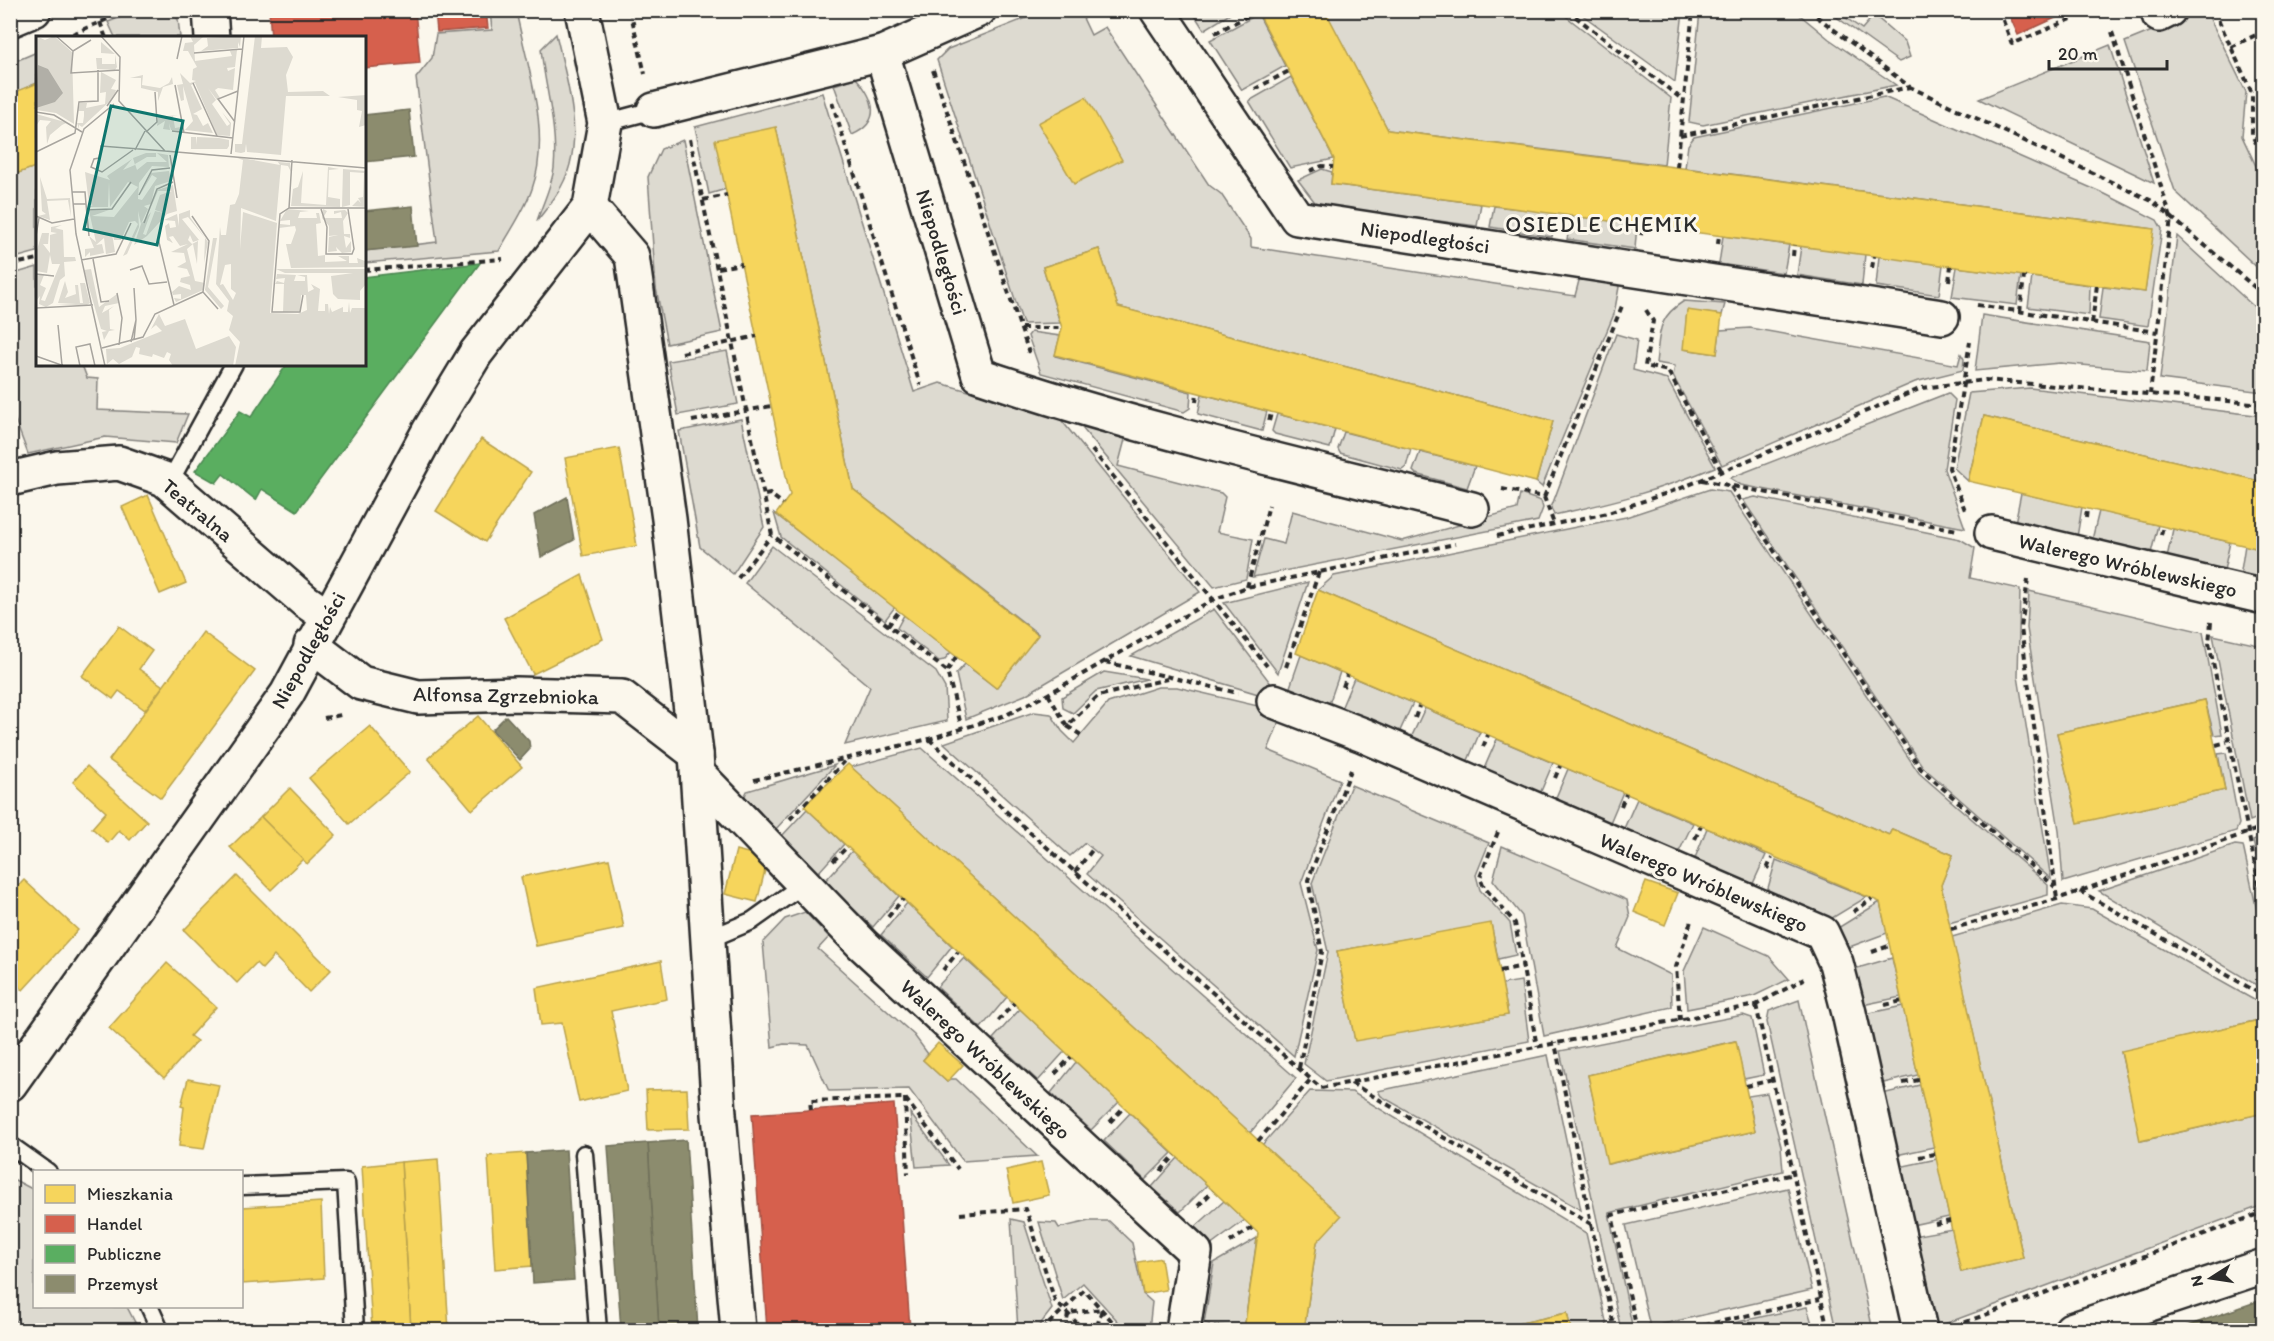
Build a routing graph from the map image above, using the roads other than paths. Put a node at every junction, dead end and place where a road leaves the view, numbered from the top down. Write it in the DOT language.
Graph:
graph roads {
  1 [pos="34,10"];
  2 [pos="210,10"];
  3 [pos="582,10"];
  4 [pos="979,10"];
  5 [pos="1157,10"];
  6 [pos="10,20"];
  7 [pos="212,36"];
  8 [pos="882,53"];
  9 [pos="654,110"];
  10 [pos="605,123"];
  11 [pos="590,207"];
  12 [pos="1942,317"];
  13 [pos="233,366"];
  14 [pos="10,479"];
  15 [pos="168,483"];
  16 [pos="1484,498"];
  17 [pos="1977,532"];
  18 [pos="2264,597"];
  19 [pos="328,617"];
  20 [pos="311,645"];
  21 [pos="1277,682"];
  22 [pos="702,772"];
  23 [pos="804,884"];
  24 [pos="709,939"];
  25 [pos="10,1084"];
  26 [pos="10,1145"];
  27 [pos="584,1154"];
  28 [pos="45,1170"];
  29 [pos="243,1186"];
  30 [pos="2264,1266"];
  31 [pos="149,1308"];
  32 [pos="160,1330"];
  33 [pos="354,1330"];
  34 [pos="598,1330"];
  35 [pos="738,1330"];
  36 [pos="1183,1330"];
  37 [pos="1920,1330"];
  38 [pos="2071,1330"];
  1 -- 6 [label="street"];
  2 -- 7 [label="street"];
  3 -- 10 [label="street"];
  4 -- 8 [label="street"];
  5 -- 12 [label="street, Niepodległości"];
  8 -- 9 [label="street"];
  8 -- 16 [label="street, Niepodległości"];
  9 -- 10 [label="lane"];
  10 -- 11 [label="street, Niepodległości"];
  11 -- 19 [label="street, Niepodległości"];
  11 -- 22 [label="street"];
  13 -- 15 [label="lane"];
  14 -- 15 [label="street, Teatralna"];
  15 -- 19 [label="street, Teatralna"];
  17 -- 18 [label="street, Walerego Wróblewskiego"];
  19 -- 20 [label="street, Niepodległości"];
  20 -- 22 [label="street, Alfonsa Zgrzebnioka"];
  20 -- 25 [label="street, Niepodległości"];
  21 -- 37 [label="street, Walerego Wróblewskiego"];
  22 -- 23 [label="street, Alfonsa Zgrzebnioka"];
  22 -- 24 [label="street"];
  23 -- 24 [label="lane"];
  23 -- 36 [label="street, Walerego Wróblewskiego"];
  24 -- 35 [label="street"];
  26 -- 28 [label="lane"];
  27 -- 34 [label="lane"];
  29 -- 33 [label="lane"];
  30 -- 38 [label="street"];
  31 -- 32 [label="lane"];
}
